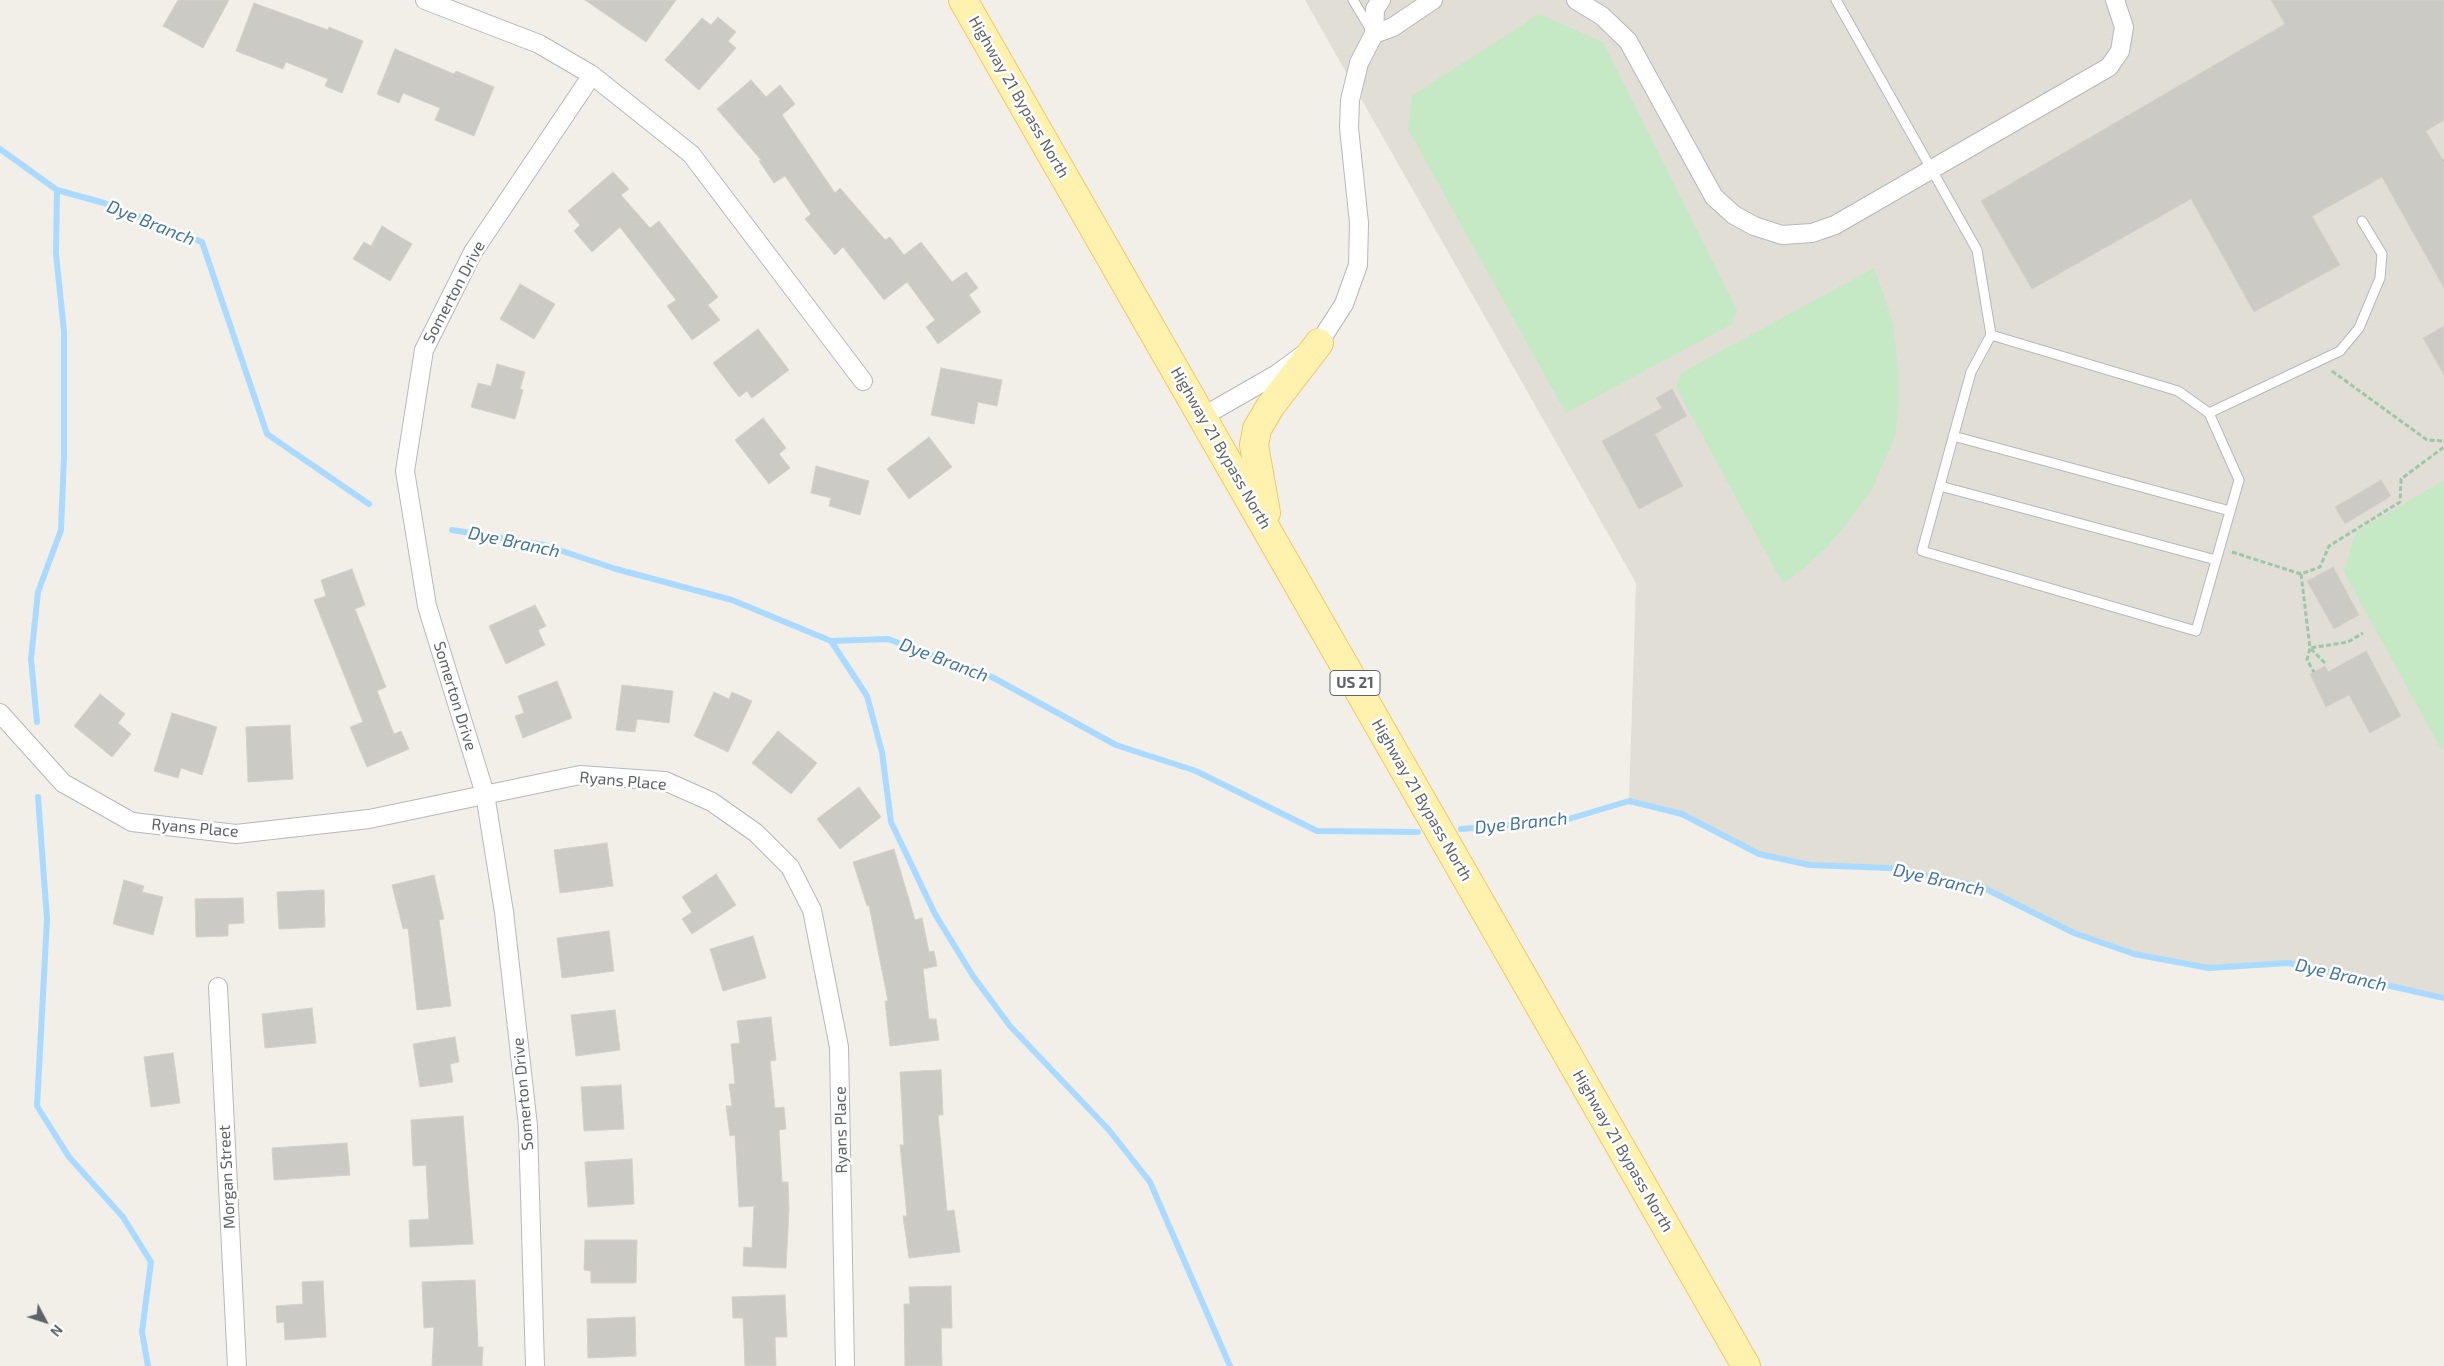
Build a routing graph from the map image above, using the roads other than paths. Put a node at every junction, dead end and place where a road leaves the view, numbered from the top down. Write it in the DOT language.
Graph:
graph roads {
  1 [pos="425,0"];
  2 [pos="963,0"];
  3 [pos="1353,0"];
  4 [pos="1381,0"];
  5 [pos="1434,0"];
  6 [pos="1576,0"];
  7 [pos="1836,0"];
  8 [pos="2116,0"];
  9 [pos="1374,34"];
  10 [pos="592,75"];
  11 [pos="1930,170"];
  12 [pos="2362,221"];
  13 [pos="1991,335"];
  14 [pos="1319,343"];
  15 [pos="863,380"];
  16 [pos="2209,413"];
  17 [pos="1202,416"];
  18 [pos="1953,436"];
  19 [pos="1940,486"];
  20 [pos="2230,511"];
  21 [pos="1270,534"];
  22 [pos="2216,560"];
  23 [pos="0,713"];
  24 [pos="485,794"];
  25 [pos="218,987"];
  26 [pos="236,1366"];
  27 [pos="535,1366"];
  28 [pos="844,1366"];
  29 [pos="1746,1366"];
  1 -- 10 [label="street"];
  2 -- 17 [label="main road, Highway 21 Bypass North / US 21"];
  3 -- 9 [label="lane"];
  4 -- 9 [label="street"];
  5 -- 9 [label="street"];
  6 -- 11 [label="street"];
  7 -- 11 [label="lane"];
  8 -- 11 [label="street"];
  9 -- 14 [label="street"];
  10 -- 15 [label="street"];
  10 -- 24 [label="street, Somerton Drive"];
  11 -- 13 [label="lane"];
  12 -- 16 [label="lane"];
  13 -- 16 [label="lane"];
  13 -- 18 [label="lane"];
  14 -- 17 [label="street"];
  14 -- 21 [label="main road"];
  16 -- 20 [label="lane"];
  17 -- 21 [label="main road, Highway 21 Bypass North / US 21"];
  18 -- 19 [label="lane"];
  18 -- 20 [label="lane"];
  19 -- 22 [label="lane"];
  19 -- 22 [label="lane"];
  20 -- 22 [label="lane"];
  21 -- 29 [label="main road, Highway 21 Bypass North / US 21"];
  23 -- 24 [label="street, Ryans Place"];
  24 -- 27 [label="street, Somerton Drive"];
  24 -- 28 [label="street, Ryans Place"];
  25 -- 26 [label="street, Morgan Street"];
}
